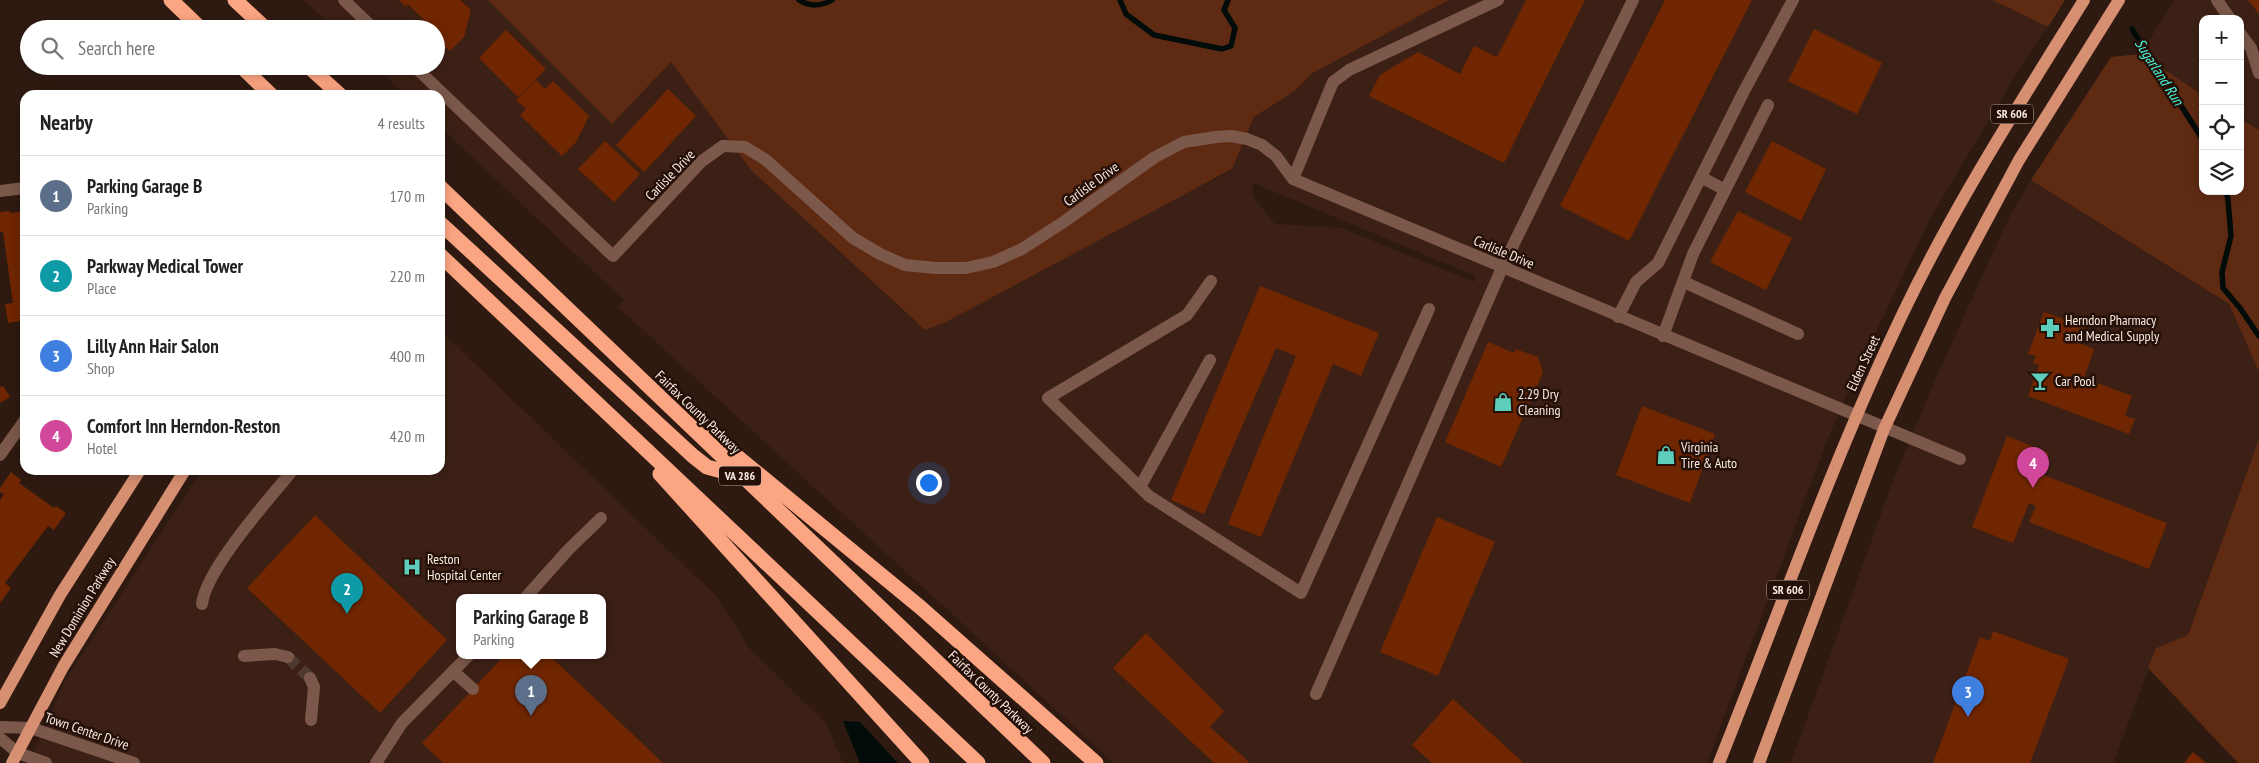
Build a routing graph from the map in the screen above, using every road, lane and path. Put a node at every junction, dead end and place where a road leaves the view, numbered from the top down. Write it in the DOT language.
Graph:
graph roads {
  1 [pos="171,0"];
  2 [pos="235,0"];
  3 [pos="344,0"];
  4 [pos="1498,0"];
  5 [pos="1633,0"];
  6 [pos="1793,0"];
  7 [pos="2084,0"];
  8 [pos="2119,0"];
  9 [pos="2217,0"];
  10 [pos="2227,15"];
  11 [pos="192,20"];
  12 [pos="256,20"];
  13 [pos="365,20"];
  14 [pos="2244,38"];
  15 [pos="2259,73"];
  16 [pos="250,75"];
  17 [pos="318,75"];
  18 [pos="423,75"];
  19 [pos="266,90"];
  20 [pos="334,90"];
  21 [pos="439,90"];
  22 [pos="445,95"];
  23 [pos="1768,105"];
  24 [pos="1701,177"];
  25 [pos="1293,180"];
  26 [pos="20,189"];
  27 [pos="1725,190"];
  28 [pos="0,191"];
  29 [pos="445,192"];
  30 [pos="445,228"];
  31 [pos="445,260"];
  32 [pos="1502,268"];
  33 [pos="1211,281"];
  34 [pos="1684,282"];
  35 [pos="1429,309"];
  36 [pos="1618,317"];
  37 [pos="1798,334"];
  38 [pos="1663,336"];
  39 [pos="1210,360"];
  40 [pos="622,361"];
  41 [pos="587,393"];
  42 [pos="1855,417"];
  43 [pos="20,427"];
  44 [pos="1884,429"];
  45 [pos="0,455"];
  46 [pos="1960,459"];
  47 [pos="137,475"];
  48 [pos="182,475"];
  49 [pos="289,475"];
  50 [pos="741,477"];
  51 [pos="1140,487"];
  52 [pos="600,518"];
  53 [pos="529,594"];
  54 [pos="202,604"];
  55 [pos="244,656"];
  56 [pos="288,658"];
  57 [pos="465,659"];
  58 [pos="453,671"];
  59 [pos="310,678"];
  60 [pos="473,689"];
  61 [pos="1316,694"];
  62 [pos="0,703"];
  63 [pos="311,720"];
  64 [pos="0,727"];
  65 [pos="31,728"];
  66 [pos="0,738"];
  67 [pos="15,758"];
  68 [pos="46,763"];
  69 [pos="134,763"];
  70 [pos="376,763"];
  71 [pos="922,763"];
  72 [pos="978,763"];
  73 [pos="1043,763"];
  74 [pos="1096,763"];
  75 [pos="1719,763"];
  76 [pos="1759,763"];
  1 -- 11 [label="highway"];
  2 -- 12 [label="highway"];
  3 -- 13 [label="street"];
  4 -- 25 [label="street"];
  5 -- 32 [label="street"];
  6 -- 24 [label="street"];
  7 -- 42 [label="main road, Elden Street / SR 606"];
  8 -- 44 [label="main road, SR 606"];
  9 -- 10 [label="street"];
  14 -- 15 [label="street"];
  16 -- 19 [label="highway"];
  17 -- 20 [label="highway"];
  18 -- 21 [label="street, Carlisle Drive"];
  22 -- 25 [label="street, Carlisle Drive"];
  23 -- 27 [label="street"];
  24 -- 27 [label="street"];
  24 -- 36 [label="street"];
  25 -- 32 [label="street, Carlisle Drive"];
  26 -- 28 [label="street"];
  27 -- 34 [label="street"];
  29 -- 40 [label="highway, Fairfax County Parkway / VA 286"];
  30 -- 50 [label="highway"];
  31 -- 41 [label="highway"];
  32 -- 36 [label="street, Carlisle Drive"];
  32 -- 61 [label="street"];
  33 -- 51 [label="street"];
  34 -- 37 [label="street"];
  34 -- 38 [label="street"];
  35 -- 51 [label="street"];
  36 -- 38 [label="street, Carlisle Drive"];
  38 -- 42 [label="street, Carlisle Drive"];
  39 -- 51 [label="street"];
  40 -- 50 [label="highway, Fairfax County Parkway / VA 286"];
  40 -- 74 [label="highway"];
  41 -- 71 [label="highway"];
  41 -- 72 [label="highway"];
  42 -- 44 [label="street, Carlisle Drive"];
  42 -- 75 [label="main road, Elden Street / SR 606"];
  43 -- 45 [label="street"];
  44 -- 46 [label="street, Carlisle Drive"];
  44 -- 76 [label="main road, SR 606"];
  47 -- 62 [label="main road, New Dominion Parkway"];
  48 -- 65 [label="main road, New Dominion Parkway"];
  49 -- 54 [label="street"];
  50 -- 73 [label="highway, Fairfax County Parkway / VA 286"];
  52 -- 53 [label="street"];
  55 -- 56 [label="street"];
  57 -- 58 [label="street"];
  58 -- 60 [label="street"];
  58 -- 70 [label="street"];
  59 -- 63 [label="street"];
  64 -- 65 [label="street, Town Center Drive"];
  65 -- 67 [label="main road, New Dominion Parkway"];
  65 -- 69 [label="street, Town Center Drive"];
  66 -- 67 [label="street"];
  67 -- 68 [label="street"];
}
